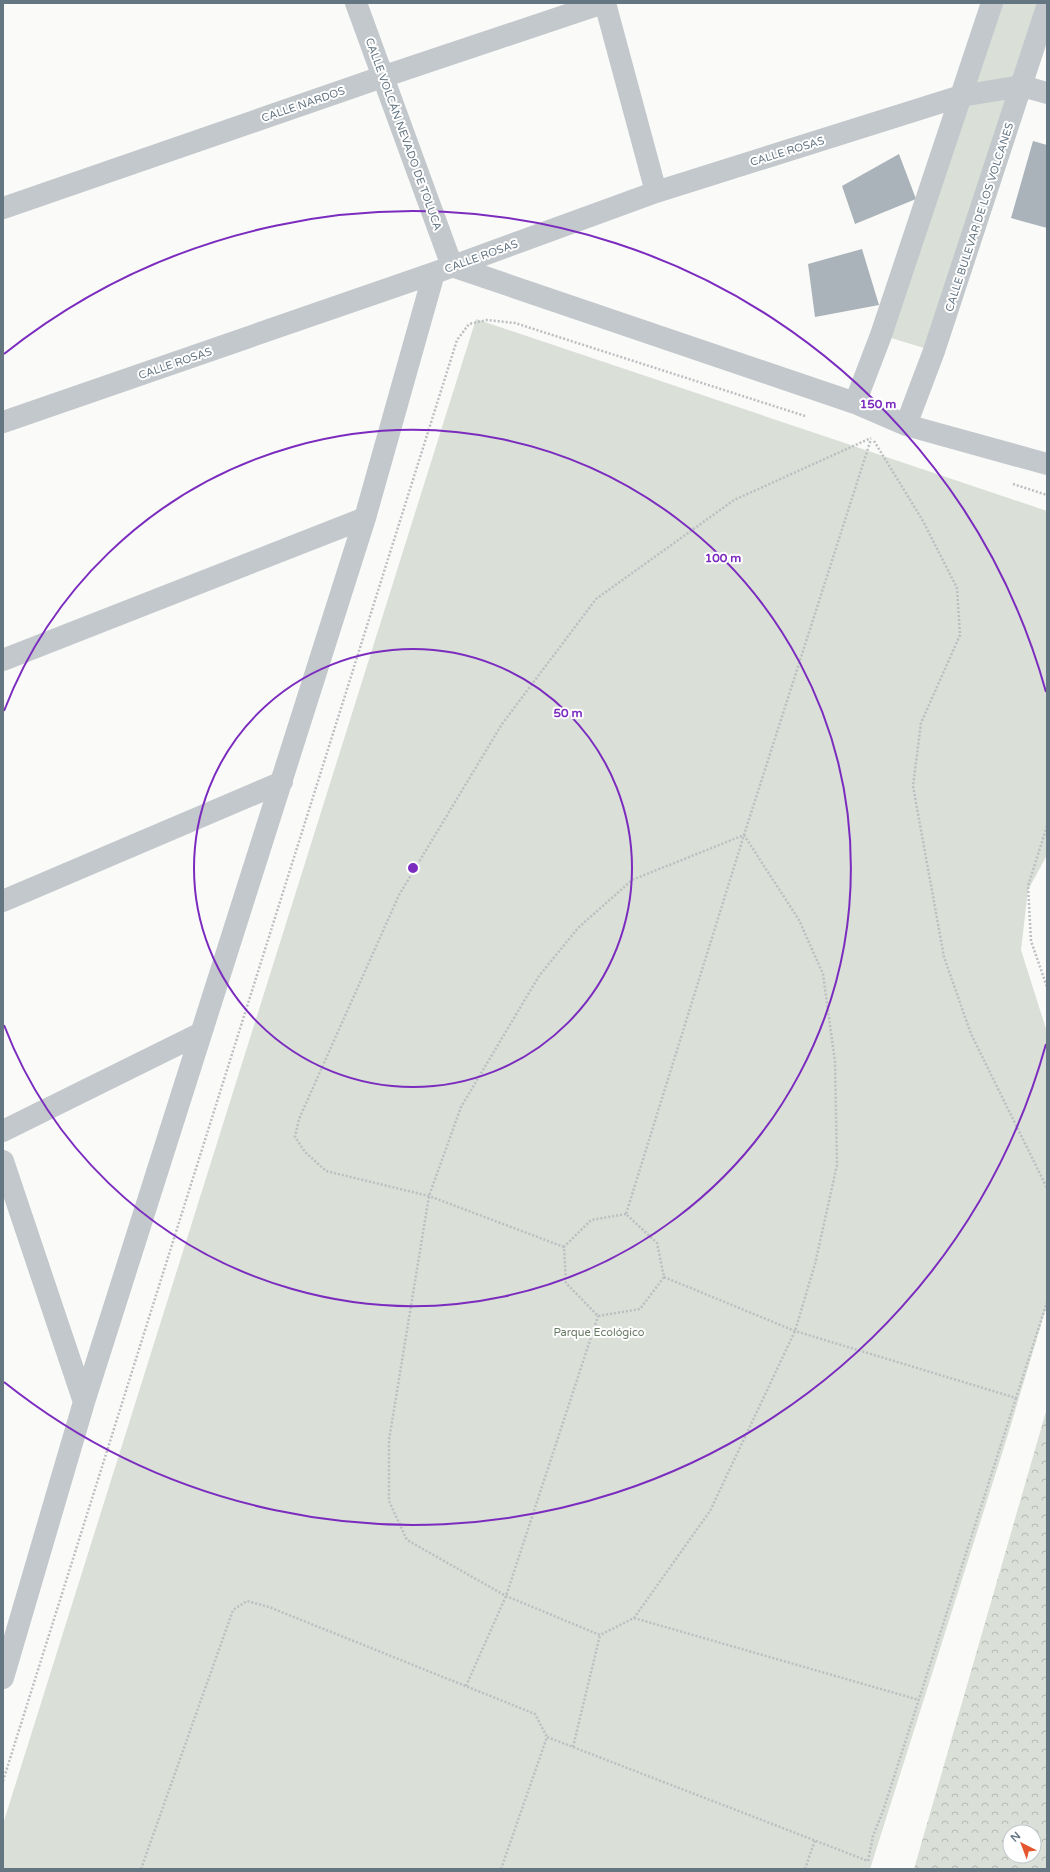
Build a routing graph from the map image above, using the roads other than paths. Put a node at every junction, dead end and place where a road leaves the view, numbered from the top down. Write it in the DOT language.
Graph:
graph roads {
  1 [pos="356,3"];
  2 [pos="604,3"];
  3 [pos="992,3"];
  4 [pos="1047,7"];
  5 [pos="382,77"];
  6 [pos="1022,86"];
  7 [pos="1047,93"];
  8 [pos="961,96"];
  9 [pos="656,192"];
  10 [pos="3,208"];
  11 [pos="443,269"];
  12 [pos="855,403"];
  13 [pos="3,422"];
  14 [pos="906,425"];
  15 [pos="1047,464"];
  16 [pos="365,518"];
  17 [pos="3,660"];
  18 [pos="282,782"];
  19 [pos="3,901"];
  20 [pos="201,1033"];
  21 [pos="3,1131"];
  22 [pos="3,1161"];
  23 [pos="84,1402"];
  24 [pos="3,1678"];
  1 -- 5 [label="street, CALLE VOLCÁN NEVADO DE TOLUCA"];
  2 -- 5 [label="street, CALLE NARDOS"];
  2 -- 9 [label="street"];
  3 -- 8 [label="street"];
  4 -- 6 [label="street, CALLE BULEVAR DE LOS VOLCANES"];
  5 -- 10 [label="street, CALLE NARDOS"];
  5 -- 11 [label="street, CALLE VOLCÁN NEVADO DE TOLUCA"];
  6 -- 7 [label="street"];
  6 -- 8 [label="street, CALLE ROSAS"];
  6 -- 14 [label="street, CALLE BULEVAR DE LOS VOLCANES"];
  8 -- 9 [label="street, CALLE ROSAS"];
  8 -- 12 [label="street"];
  9 -- 11 [label="street, CALLE ROSAS"];
  11 -- 12 [label="street"];
  11 -- 13 [label="street, CALLE ROSAS"];
  11 -- 16 [label="street"];
  12 -- 14 [label="street"];
  14 -- 15 [label="street"];
  16 -- 17 [label="street"];
  16 -- 18 [label="street"];
  18 -- 19 [label="street"];
  18 -- 20 [label="street"];
  20 -- 21 [label="street"];
  20 -- 23 [label="street"];
  22 -- 23 [label="street"];
  23 -- 24 [label="street"];
}
